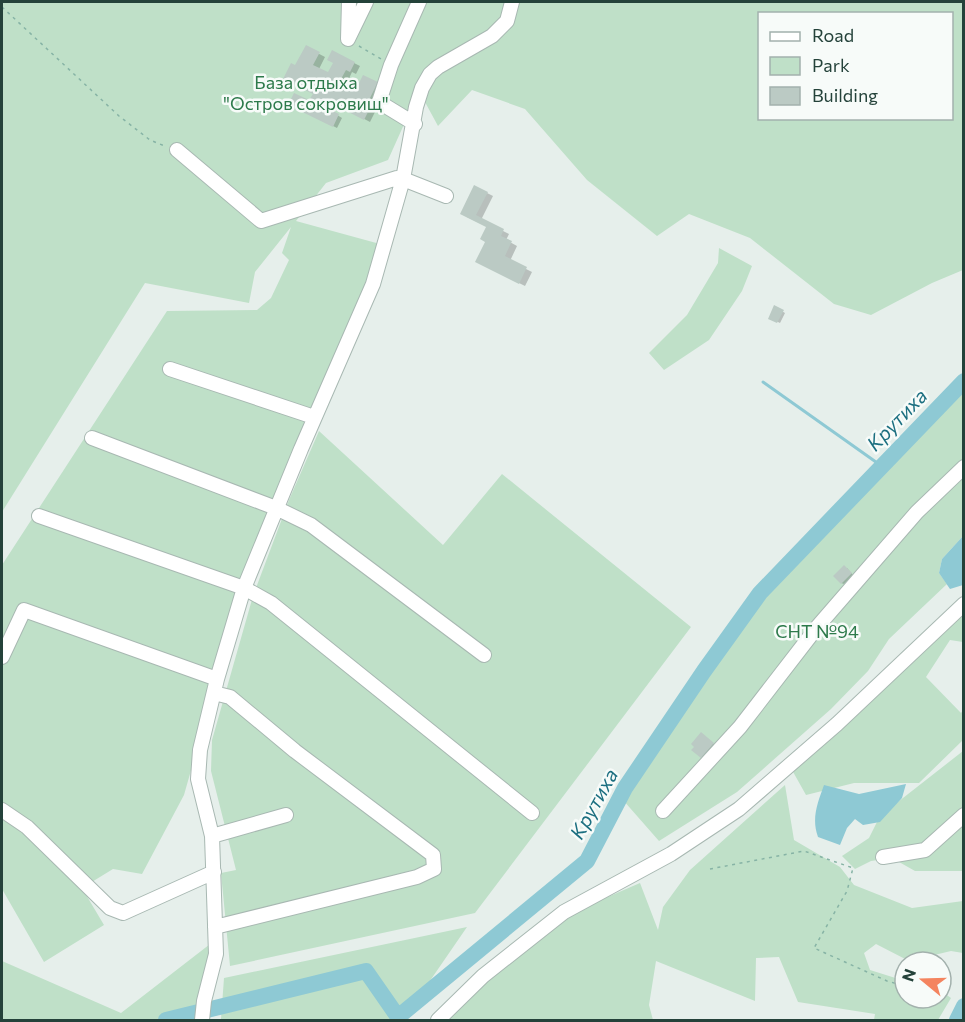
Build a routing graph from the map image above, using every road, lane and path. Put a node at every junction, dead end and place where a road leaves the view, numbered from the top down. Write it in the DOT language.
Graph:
graph roads {
  1 [pos="349,2"];
  2 [pos="366,2"];
  3 [pos="419,2"];
  4 [pos="512,2"];
  5 [pos="2,7"];
  6 [pos="348,39"];
  7 [pos="391,65"];
  8 [pos="414,124"];
  9 [pos="177,150"];
  10 [pos="403,178"];
  11 [pos="446,196"];
  12 [pos="171,369"];
  13 [pos="314,417"];
  14 [pos="92,438"];
  15 [pos="963,467"];
  16 [pos="276,508"];
  17 [pos="39,516"];
  18 [pos="244,588"];
  19 [pos="963,604"];
  20 [pos="484,655"];
  21 [pos="2,657"];
  22 [pos="217,679"];
  23 [pos="214,693"];
  24 [pos="2,811"];
  25 [pos="663,811"];
  26 [pos="532,813"];
  27 [pos="963,814"];
  28 [pos="286,815"];
  29 [pos="212,836"];
  30 [pos="883,857"];
  31 [pos="710,869"];
  32 [pos="214,873"];
  33 [pos="215,927"];
  34 [pos="893,983"];
  35 [pos="202,1020"];
  36 [pos="438,1020"];
  1 -- 6 [label="street"];
  2 -- 6 [label="street"];
  3 -- 7 [label="street"];
  4 -- 8 [label="street"];
  5 -- 9 [label="path"];
  6 -- 7 [label="path"];
  7 -- 8 [label="street"];
  8 -- 10 [label="street"];
  9 -- 10 [label="street"];
  10 -- 11 [label="street"];
  10 -- 13 [label="street"];
  12 -- 13 [label="street"];
  13 -- 16 [label="street"];
  14 -- 16 [label="street"];
  15 -- 25 [label="street"];
  16 -- 18 [label="street"];
  16 -- 20 [label="street"];
  17 -- 18 [label="street"];
  18 -- 22 [label="street"];
  18 -- 26 [label="street"];
  19 -- 36 [label="street"];
  21 -- 22 [label="street"];
  22 -- 23 [label="street"];
  23 -- 29 [label="street"];
  23 -- 33 [label="street"];
  24 -- 32 [label="street"];
  27 -- 30 [label="street"];
  28 -- 29 [label="street"];
  29 -- 32 [label="street"];
  31 -- 34 [label="path"];
  32 -- 33 [label="street"];
  33 -- 35 [label="street"];
}
